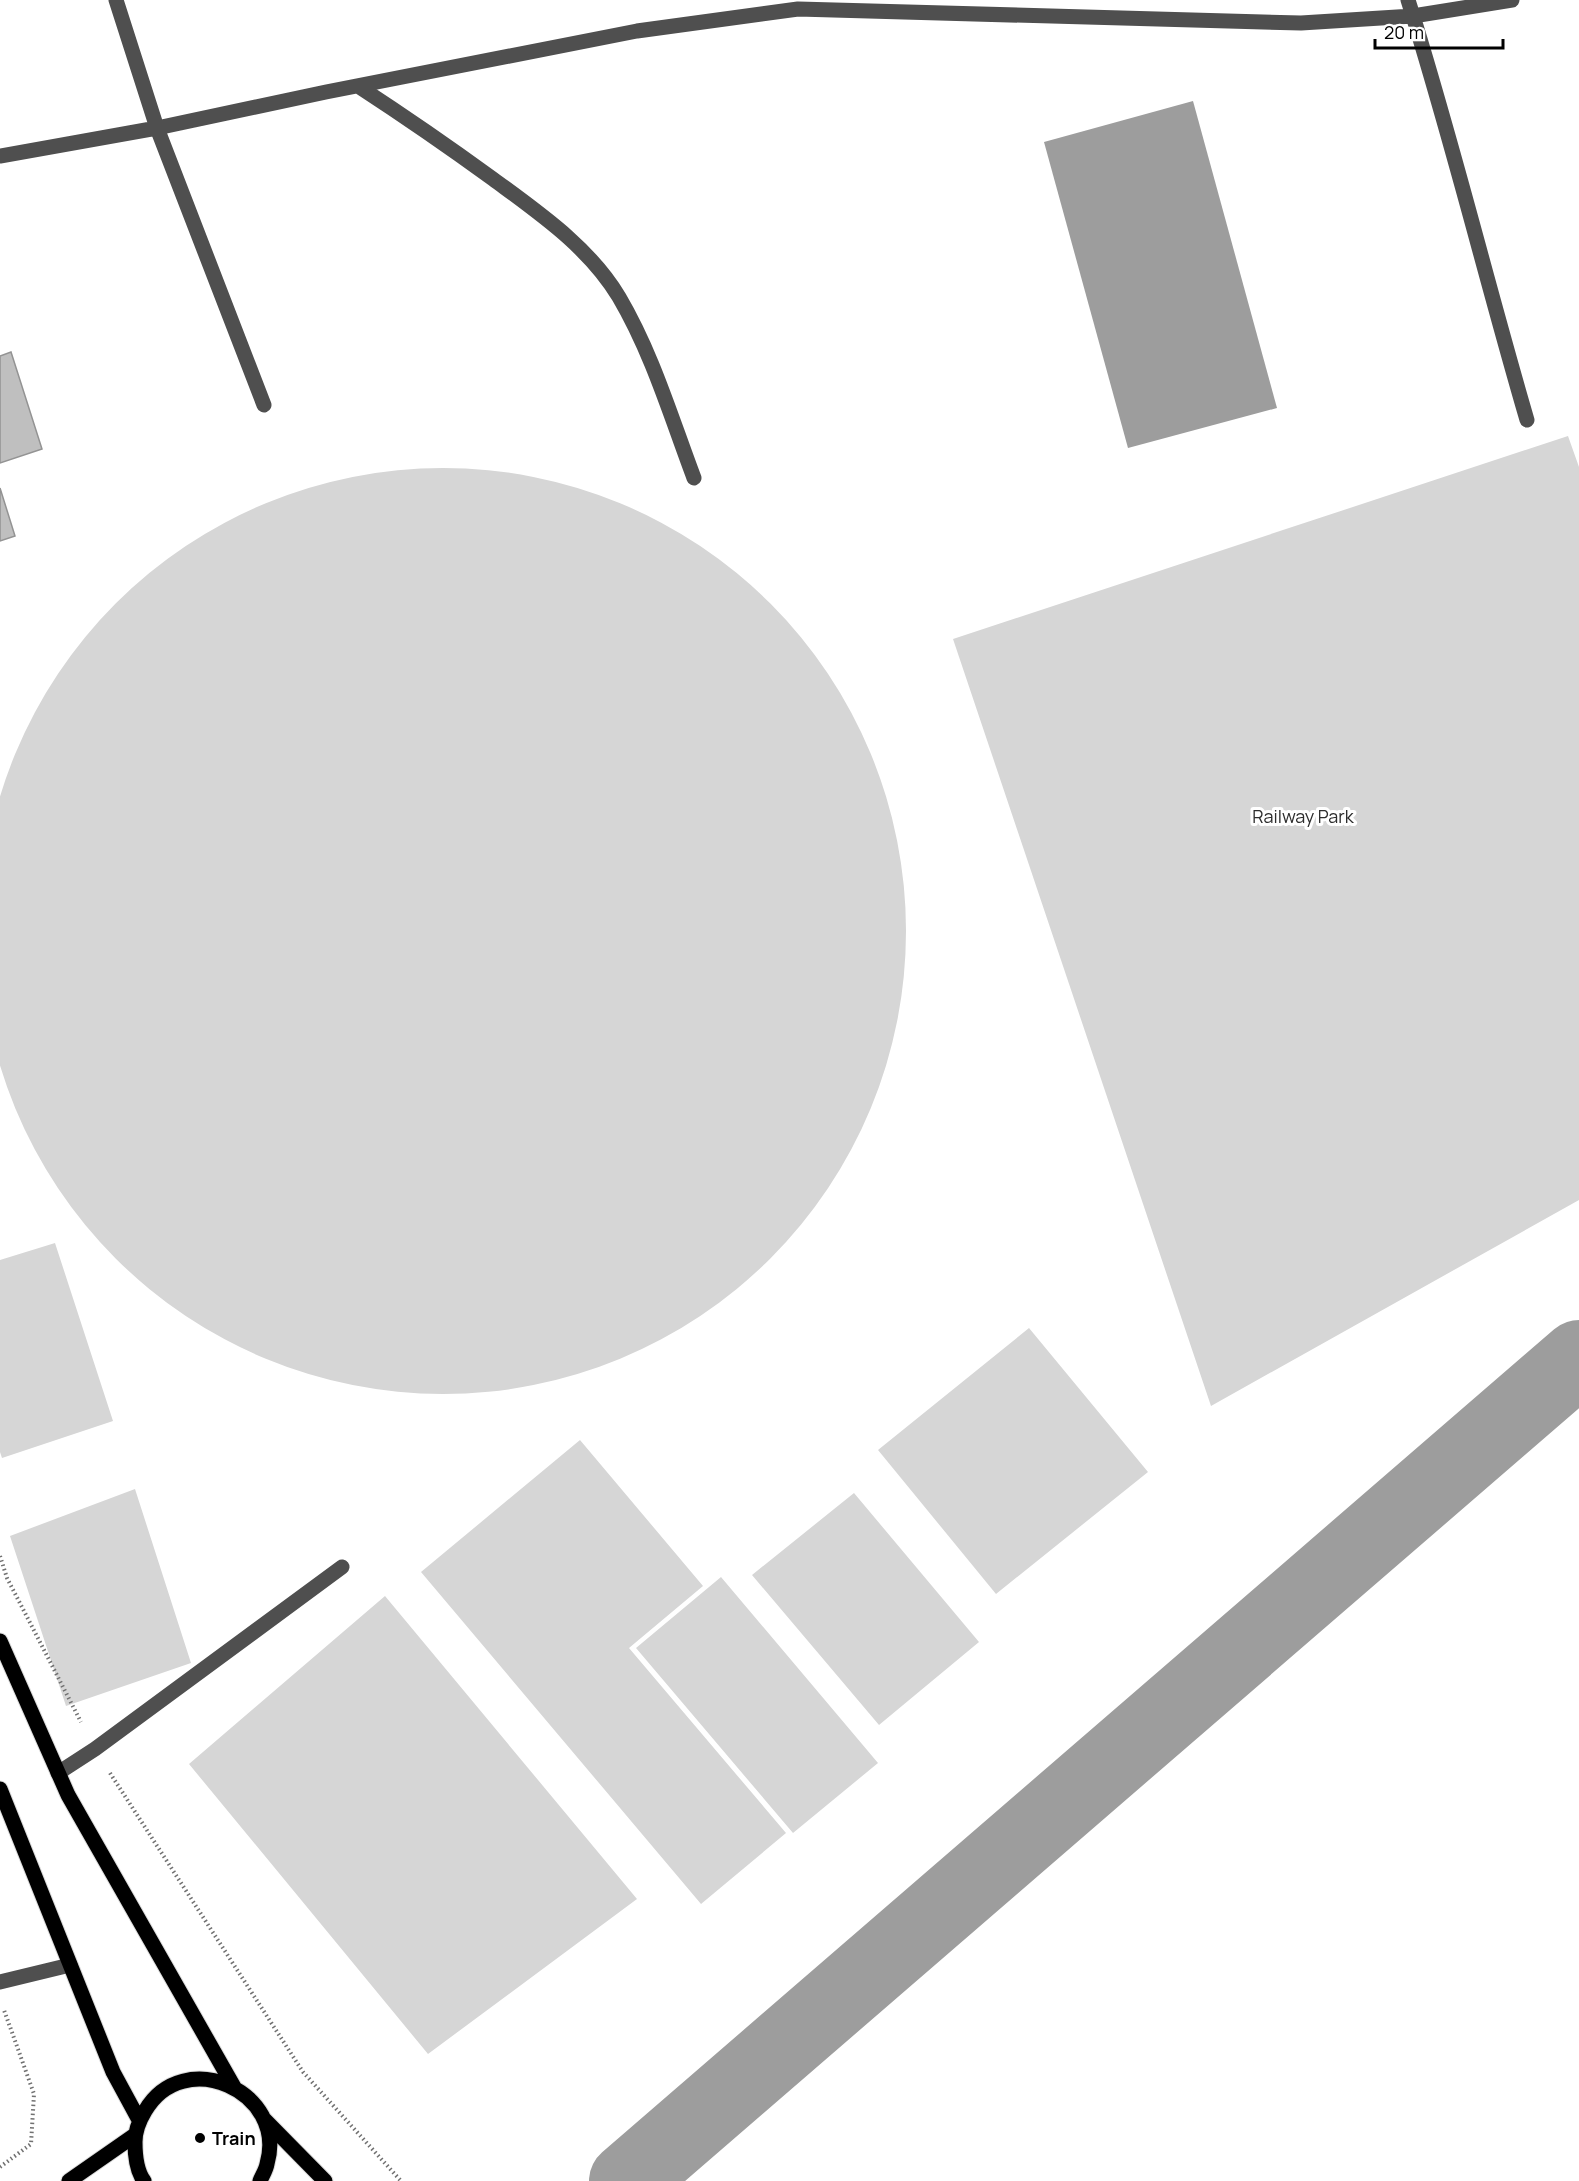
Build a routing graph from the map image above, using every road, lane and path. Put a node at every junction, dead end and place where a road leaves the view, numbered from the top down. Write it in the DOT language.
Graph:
graph roads {
  1 [pos="116,0"];
  2 [pos="1408,0"];
  3 [pos="1512,0"];
  4 [pos="797,4"];
  5 [pos="1413,16"];
  6 [pos="358,86"];
  7 [pos="157,128"];
  8 [pos="0,156"];
  9 [pos="264,405"];
  10 [pos="1527,420"];
  11 [pos="694,478"];
  12 [pos="0,1556"];
  13 [pos="342,1567"];
  14 [pos="0,1641"];
  15 [pos="95,1749"];
  16 [pos="58,1773"];
  17 [pos="0,1789"];
  18 [pos="70,1965"];
  19 [pos="0,1982"];
  20 [pos="4,2008"];
  21 [pos="234,2087"];
  22 [pos="264,2119"];
  23 [pos="137,2128"];
  24 [pos="0,2167"];
  25 [pos="69,2181"];
  26 [pos="144,2181"];
  27 [pos="260,2181"];
  28 [pos="325,2181"];
  29 [pos="401,2181"];
  1 -- 7 [label="street"];
  2 -- 5 [label="street"];
  3 -- 5 [label="street"];
  4 -- 5 [label="street"];
  4 -- 6 [label="street"];
  5 -- 10 [label="street"];
  6 -- 7 [label="street"];
  6 -- 11 [label="street"];
  7 -- 8 [label="street"];
  7 -- 9 [label="street"];
  12 -- 15 [label="path"];
  13 -- 15 [label="street"];
  14 -- 16 [label="main road"];
  15 -- 16 [label="street"];
  15 -- 29 [label="path"];
  16 -- 21 [label="main road"];
  17 -- 18 [label="main road"];
  18 -- 19 [label="street"];
  18 -- 23 [label="main road"];
  20 -- 24 [label="path"];
  21 -- 22 [label="main road"];
  21 -- 23 [label="main road"];
  22 -- 27 [label="main road"];
  22 -- 28 [label="main road"];
  23 -- 25 [label="main road"];
  23 -- 26 [label="main road"];
}
